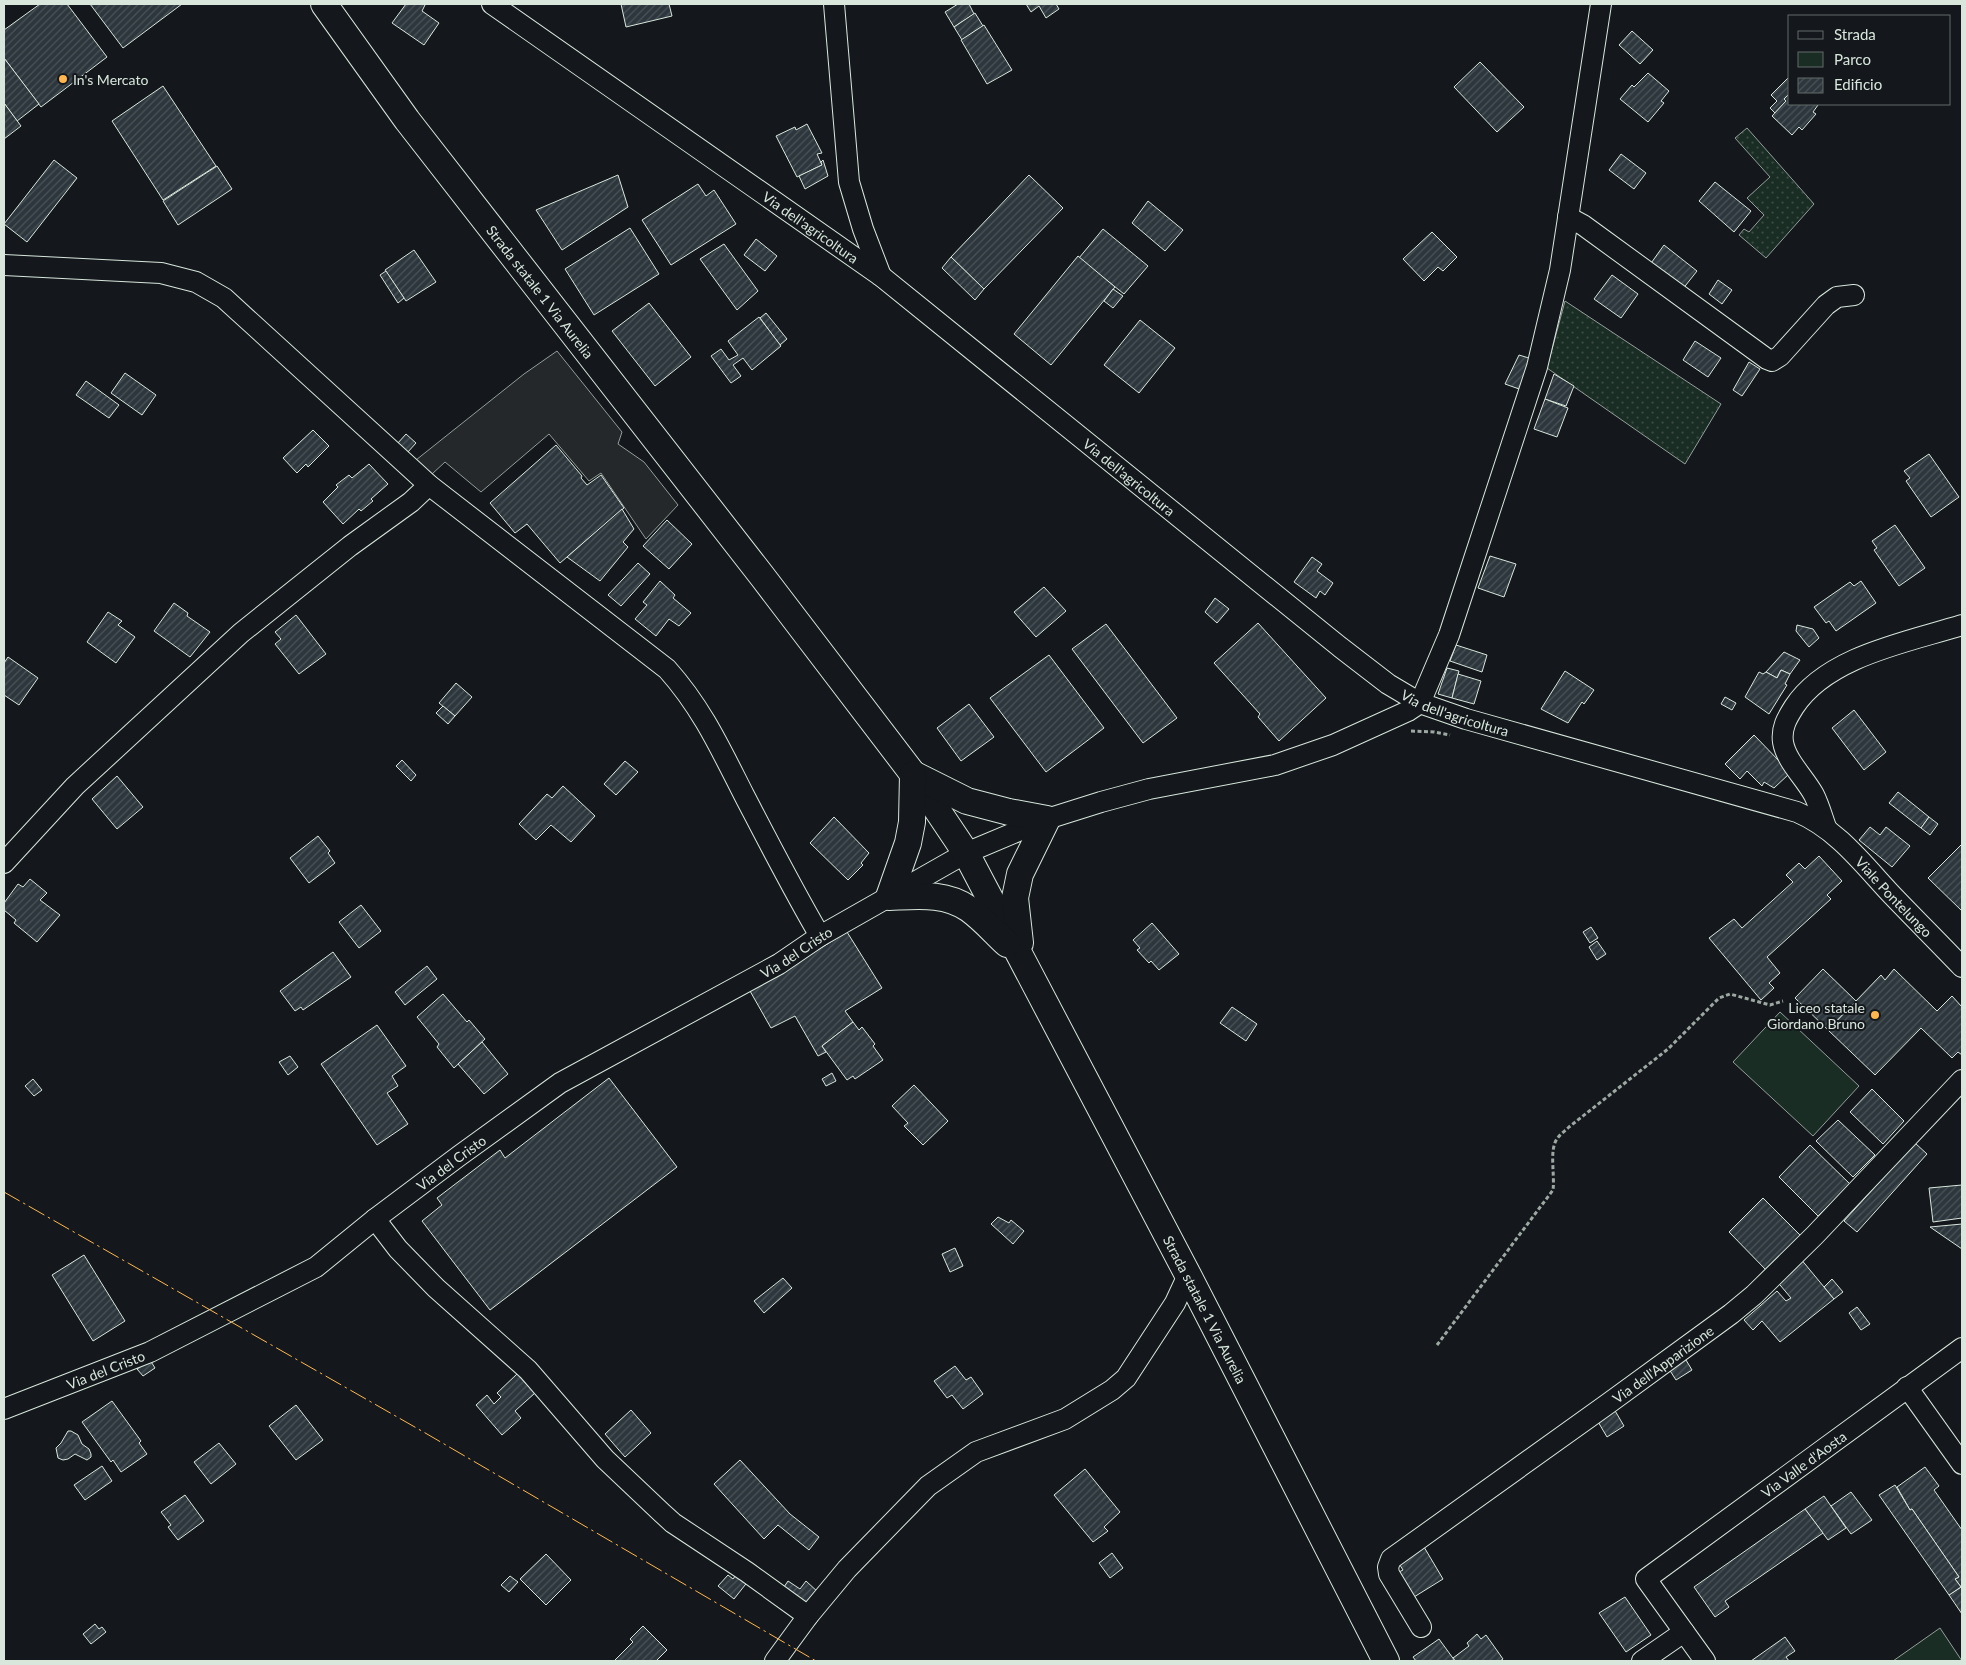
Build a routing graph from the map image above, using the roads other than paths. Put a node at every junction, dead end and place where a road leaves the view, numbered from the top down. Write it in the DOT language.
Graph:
graph roads {
  1 [pos="324,4"];
  2 [pos="492,4"];
  3 [pos="834,4"];
  4 [pos="1601,4"];
  5 [pos="1568,217"];
  6 [pos="4,265"];
  7 [pos="881,276"];
  8 [pos="1854,295"];
  9 [pos="429,485"];
  10 [pos="1962,625"];
  11 [pos="1420,703"];
  12 [pos="913,774"];
  13 [pos="1047,819"];
  14 [pos="1826,827"];
  15 [pos="966,853"];
  16 [pos="4,863"];
  17 [pos="889,898"];
  18 [pos="820,936"];
  19 [pos="1022,958"];
  20 [pos="1962,966"];
  21 [pos="1962,1080"];
  22 [pos="375,1219"];
  23 [pos="1188,1275"];
  24 [pos="1962,1348"];
  25 [pos="1907,1387"];
  26 [pos="4,1409"];
  27 [pos="1962,1464"];
  28 [pos="808,1616"];
  29 [pos="1421,1628"];
  30 [pos="1684,1632"];
  31 [pos="775,1661"];
  32 [pos="1386,1661"];
  33 [pos="1642,1661"];
  34 [pos="1705,1661"];
  1 -- 12 [label="main road, Strada statale 1 Via Aurelia"];
  2 -- 7 [label="street, Via dell'agricoltura"];
  3 -- 7 [label="street"];
  4 -- 5 [label="street"];
  5 -- 8 [label="street"];
  5 -- 11 [label="street"];
  6 -- 9 [label="street"];
  7 -- 11 [label="street, Via dell'agricoltura"];
  9 -- 16 [label="street"];
  9 -- 18 [label="street"];
  10 -- 14 [label="street"];
  11 -- 13 [label="street, Via del Cristo"];
  11 -- 14 [label="street, Via dell'agricoltura"];
  12 -- 13 [label="main road"];
  12 -- 15 [label="main road, Strada statale 1 Via Aurelia"];
  12 -- 17 [label="main road"];
  13 -- 15 [label="street, Via del Cristo"];
  13 -- 19 [label="main road"];
  14 -- 20 [label="street, Viale Pontelungo"];
  15 -- 17 [label="street, Via del Cristo"];
  15 -- 19 [label="main road, Strada statale 1 Via Aurelia"];
  17 -- 18 [label="street, Via del Cristo"];
  17 -- 19 [label="main road"];
  18 -- 22 [label="street, Via del Cristo"];
  19 -- 23 [label="main road, Strada statale 1 Via Aurelia"];
  21 -- 29 [label="street, Via dell'Apparizione"];
  22 -- 26 [label="street, Via del Cristo"];
  22 -- 28 [label="street"];
  23 -- 28 [label="street"];
  23 -- 32 [label="main road, Strada statale 1 Via Aurelia"];
  24 -- 25 [label="street, Via Valle d'Aosta"];
  25 -- 27 [label="street"];
  25 -- 30 [label="street, Via Valle d'Aosta"];
  28 -- 31 [label="street"];
  30 -- 33 [label="street"];
  30 -- 34 [label="street"];
}
